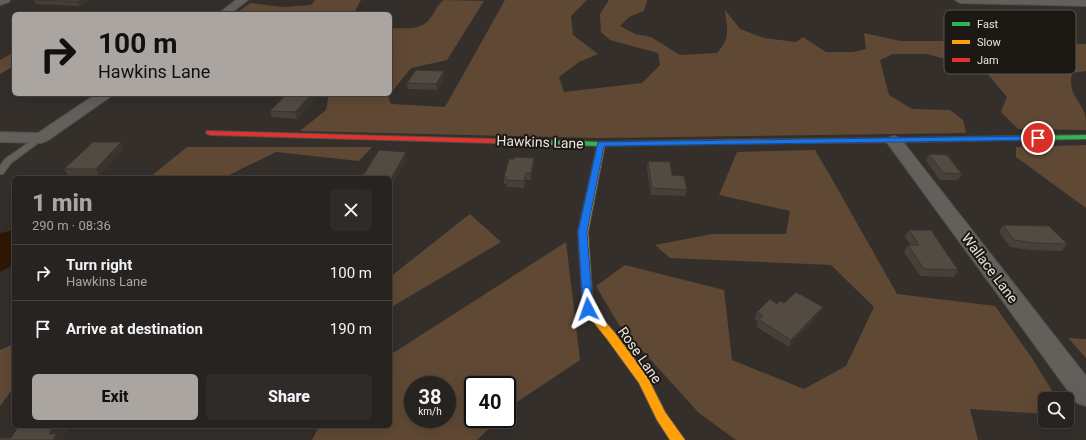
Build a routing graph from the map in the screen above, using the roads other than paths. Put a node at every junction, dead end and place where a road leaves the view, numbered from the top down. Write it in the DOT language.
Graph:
graph roads {
  1 [pos="5,0"];
  2 [pos="243,0"];
  3 [pos="960,0"];
  4 [pos="0,2"];
  5 [pos="1086,3"];
  6 [pos="225,12"];
  7 [pos="102,96"];
  8 [pos="210,132"];
  9 [pos="0,137"];
  10 [pos="1086,137"];
  11 [pos="41,138"];
  12 [pos="894,141"];
  13 [pos="601,144"];
  14 [pos="0,172"];
  15 [pos="1086,395"];
  16 [pos="678,440"];
  1 -- 4 [label="street"];
  2 -- 6 [label="street"];
  3 -- 5 [label="street"];
  7 -- 11 [label="street"];
  8 -- 13 [label="street, Hawkins Lane"];
  9 -- 11 [label="street"];
  10 -- 12 [label="street, Hawkins Lane"];
  11 -- 14 [label="lane"];
  12 -- 13 [label="street, Hawkins Lane"];
  12 -- 15 [label="street, Wallace Lane"];
  13 -- 16 [label="street, Rose Lane"];
}
